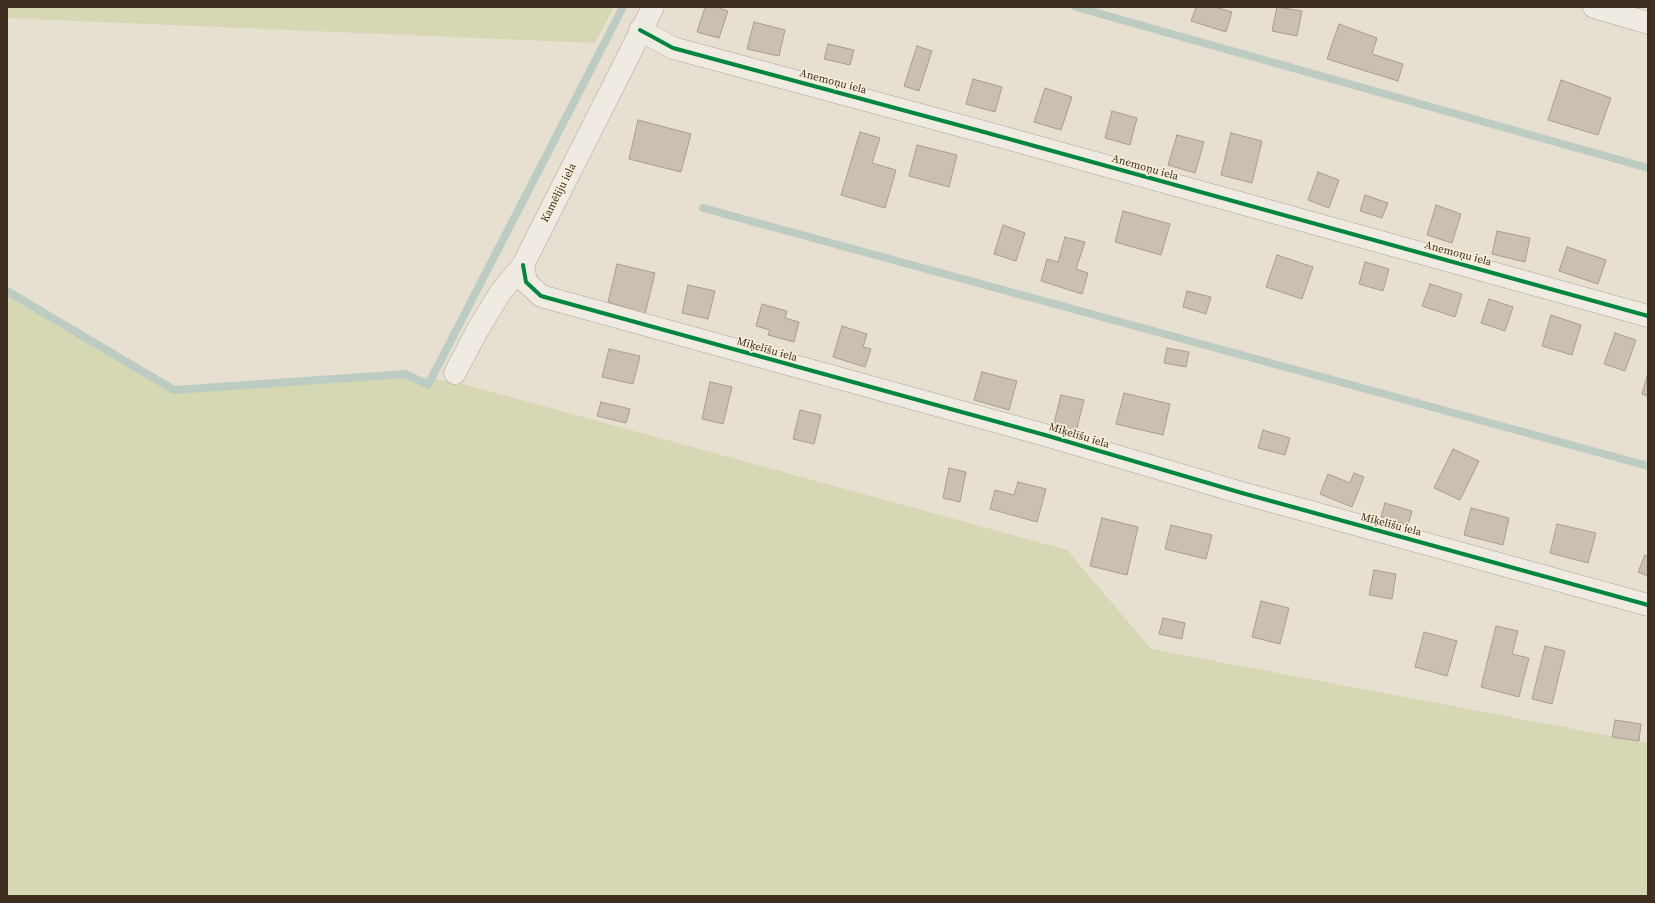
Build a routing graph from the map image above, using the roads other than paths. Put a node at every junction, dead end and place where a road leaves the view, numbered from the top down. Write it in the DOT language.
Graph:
graph roads {
  1 [pos="653,7"];
  2 [pos="1594,7"];
  3 [pos="1648,23"];
  4 [pos="640,30"];
  5 [pos="523,265"];
  6 [pos="1648,316"];
  7 [pos="456,373"];
  8 [pos="1648,605"];
  1 -- 4 [label="street, Kamēliju iela"];
  2 -- 3 [label="street"];
  4 -- 5 [label="street, Kamēliju iela"];
  4 -- 6 [label="street, Anemoņu iela"];
  5 -- 7 [label="street, Kamēliju iela"];
  5 -- 8 [label="street, Miķelīšu iela"];
}
